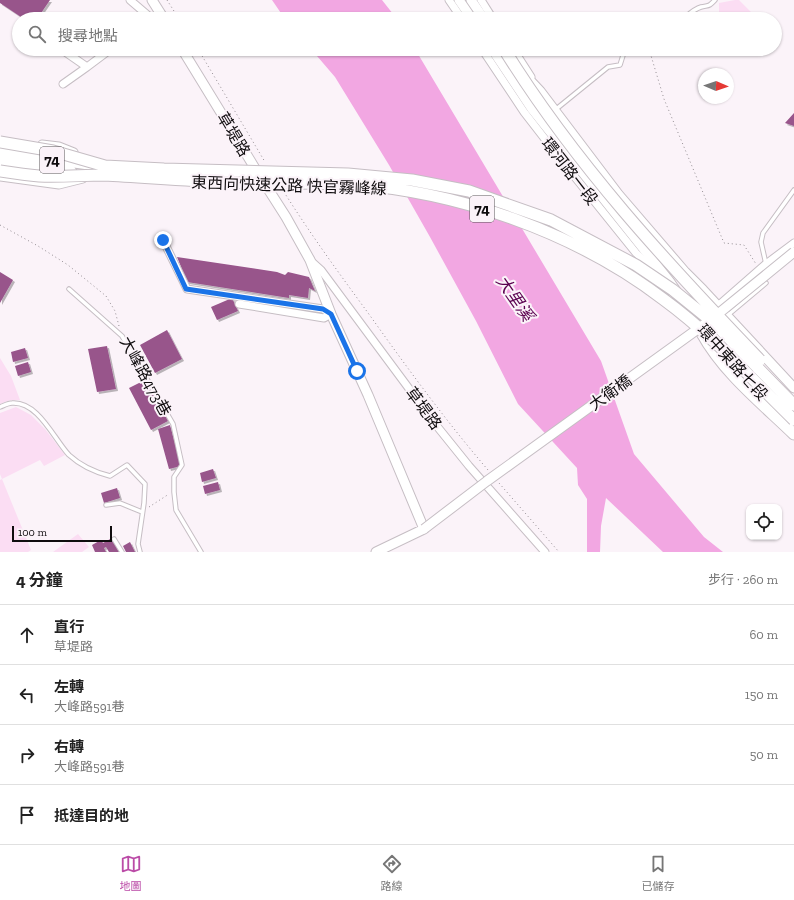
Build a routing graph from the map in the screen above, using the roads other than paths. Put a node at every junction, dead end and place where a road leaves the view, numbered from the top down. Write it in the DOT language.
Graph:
graph roads {
  1 [pos="130,0"];
  2 [pos="152,0"];
  3 [pos="449,0"];
  4 [pos="459,0"];
  5 [pos="471,0"];
  6 [pos="481,0"];
  7 [pos="716,0"];
  8 [pos="143,12"];
  9 [pos="160,12"];
  10 [pos="457,12"];
  11 [pos="467,12"];
  12 [pos="479,12"];
  13 [pos="489,12"];
  14 [pos="691,12"];
  15 [pos="71,56"];
  16 [pos="102,56"];
  17 [pos="186,56"];
  18 [pos="487,56"];
  19 [pos="497,56"];
  20 [pos="508,56"];
  21 [pos="513,56"];
  22 [pos="518,56"];
  23 [pos="623,56"];
  24 [pos="87,67"];
  25 [pos="63,84"];
  26 [pos="540,91"];
  27 [pos="554,110"];
  28 [pos="0,137"];
  29 [pos="0,142"];
  30 [pos="0,148"];
  31 [pos="0,152"];
  32 [pos="93,160"];
  33 [pos="0,162"];
  34 [pos="0,166"];
  35 [pos="256,170"];
  36 [pos="0,171"];
  37 [pos="104,171"];
  38 [pos="0,177"];
  39 [pos="90,178"];
  40 [pos="265,184"];
  41 [pos="794,190"];
  42 [pos="163,240"];
  43 [pos="794,243"];
  44 [pos="794,252"];
  45 [pos="310,260"];
  46 [pos="763,267"];
  47 [pos="670,282"];
  48 [pos="766,283"];
  49 [pos="69,290"];
  50 [pos="238,304"];
  51 [pos="718,306"];
  52 [pos="331,314"];
  53 [pos="727,316"];
  54 [pos="695,320"];
  55 [pos="794,388"];
  56 [pos="794,395"];
  57 [pos="794,405"];
  58 [pos="0,407"];
  59 [pos="794,412"];
  60 [pos="794,420"];
  61 [pos="794,427"];
  62 [pos="794,434"];
  63 [pos="106,505"];
  64 [pos="142,512"];
  65 [pos="424,529"];
  66 [pos="114,539"];
  67 [pos="122,552"];
  68 [pos="140,552"];
  69 [pos="200,552"];
  70 [pos="376,552"];
  71 [pos="545,552"];
  1 -- 8 [label="street"];
  2 -- 9 [label="street"];
  3 -- 10 [label="street"];
  4 -- 11 [label="street"];
  5 -- 12 [label="street"];
  6 -- 13 [label="street"];
  7 -- 14 [label="lane"];
  15 -- 24 [label="street"];
  16 -- 24 [label="street"];
  17 -- 35 [label="street, 草堤路"];
  18 -- 47 [label="street, 環河路一段"];
  19 -- 47 [label="street, 環河路一段"];
  20 -- 56 [label="highway, bridge"];
  21 -- 26 [label="street, 環河路一段"];
  22 -- 26 [label="street, 環河路一段"];
  23 -- 27 [label="lane"];
  24 -- 25 [label="street"];
  26 -- 27 [label="street, 環河路一段"];
  27 -- 51 [label="street, 環河路一段"];
  28 -- 32 [label="street"];
  29 -- 37 [label="highway, bridge"];
  30 -- 32 [label="street"];
  31 -- 37 [label="highway, 東西向快速公路 快官霧峰線 / 74, bridge"];
  32 -- 35 [label="street"];
  33 -- 37 [label="highway, 東西向快速公路 快官霧峰線 / 74, bridge"];
  34 -- 39 [label="street"];
  35 -- 40 [label="street, 草堤路"];
  36 -- 37 [label="highway, bridge"];
  37 -- 57 [label="highway, 東西向快速公路 快官霧峰線 / 74, bridge"];
  37 -- 60 [label="highway, 東西向快速公路 快官霧峰線 / 74, bridge"];
  38 -- 39 [label="street"];
  39 -- 40 [label="street"];
  40 -- 45 [label="street, 草堤路"];
  41 -- 46 [label="lane"];
  42 -- 52 [label="street"];
  43 -- 46 [label="street"];
  44 -- 65 [label="street, 大衛橋, bridge"];
  45 -- 52 [label="street, 草堤路"];
  45 -- 71 [label="street, 草堤路"];
  46 -- 51 [label="street"];
  47 -- 54 [label="street, 環河路一段"];
  48 -- 53 [label="lane"];
  49 -- 69 [label="lane, 大峰路473巷"];
  50 -- 52 [label="street"];
  51 -- 53 [label="street, 環中東路七段"];
  52 -- 65 [label="street, 草堤路"];
  53 -- 55 [label="street, 環中東路七段"];
  54 -- 59 [label="street, 環中東路七段"];
  54 -- 61 [label="street, 環中東路七段"];
  54 -- 62 [label="highway, bridge"];
  58 -- 64 [label="lane"];
  63 -- 64 [label="lane"];
  64 -- 68 [label="lane"];
  65 -- 70 [label="street, 大衛橋"];
  66 -- 67 [label="lane"];
}
